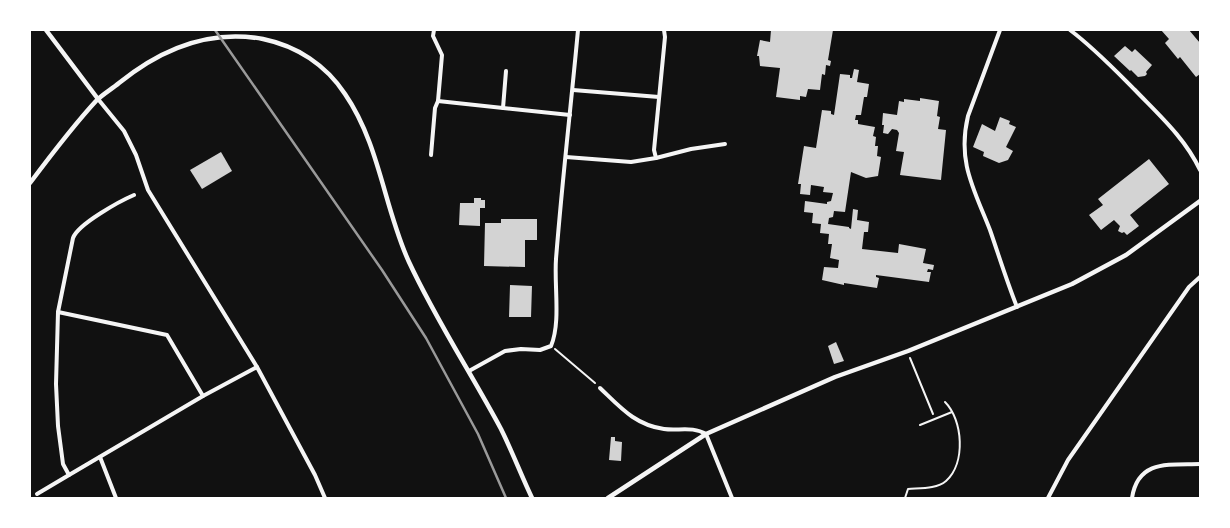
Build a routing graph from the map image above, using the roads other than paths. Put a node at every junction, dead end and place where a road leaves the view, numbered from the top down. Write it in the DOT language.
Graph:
graph roads {
  1 [pos="46,30"];
  2 [pos="434,30"];
  3 [pos="578,30"];
  4 [pos="664,30"];
  5 [pos="1000,30"];
  6 [pos="1070,30"];
  7 [pos="506,72"];
  8 [pos="573,90"];
  9 [pos="660,97"];
  10 [pos="98,100"];
  11 [pos="438,102"];
  12 [pos="503,108"];
  13 [pos="570,116"];
  14 [pos="725,144"];
  15 [pos="431,154"];
  16 [pos="566,156"];
  17 [pos="656,158"];
  18 [pos="1200,170"];
  19 [pos="30,183"];
  20 [pos="134,195"];
  21 [pos="1200,201"];
  22 [pos="1200,277"];
  23 [pos="1017,307"];
  24 [pos="58,312"];
  25 [pos="257,367"];
  26 [pos="469,372"];
  27 [pos="600,388"];
  28 [pos="203,396"];
  29 [pos="945,402"];
  30 [pos="952,412"];
  31 [pos="920,425"];
  32 [pos="706,434"];
  33 [pos="100,456"];
  34 [pos="1200,464"];
  35 [pos="69,475"];
  36 [pos="37,494"];
  37 [pos="116,498"];
  38 [pos="325,498"];
  39 [pos="532,498"];
  40 [pos="608,498"];
  41 [pos="732,498"];
  42 [pos="905,498"];
  43 [pos="1048,498"];
  44 [pos="1132,498"];
  1 -- 10 [label="street"];
  2 -- 11 [label="street"];
  3 -- 8 [label="street"];
  4 -- 9 [label="street"];
  5 -- 23 [label="street"];
  6 -- 18 [label="street"];
  7 -- 12 [label="street"];
  8 -- 9 [label="street"];
  8 -- 13 [label="street"];
  9 -- 17 [label="street"];
  10 -- 19 [label="street"];
  10 -- 25 [label="street"];
  10 -- 26 [label="street"];
  11 -- 12 [label="street"];
  11 -- 15 [label="street"];
  12 -- 13 [label="street"];
  13 -- 16 [label="street"];
  14 -- 17 [label="street"];
  16 -- 17 [label="street"];
  16 -- 26 [label="street"];
  20 -- 24 [label="street"];
  21 -- 23 [label="street"];
  22 -- 43 [label="street"];
  23 -- 32 [label="street"];
  24 -- 28 [label="street"];
  24 -- 35 [label="street"];
  25 -- 28 [label="street"];
  25 -- 38 [label="street"];
  26 -- 39 [label="street"];
  27 -- 32 [label="street"];
  28 -- 33 [label="street"];
  29 -- 30 [label="lane"];
  30 -- 31 [label="lane"];
  30 -- 42 [label="lane"];
  32 -- 40 [label="street"];
  32 -- 41 [label="street"];
  33 -- 35 [label="street"];
  33 -- 37 [label="street"];
  34 -- 44 [label="street"];
  35 -- 36 [label="street"];
}
